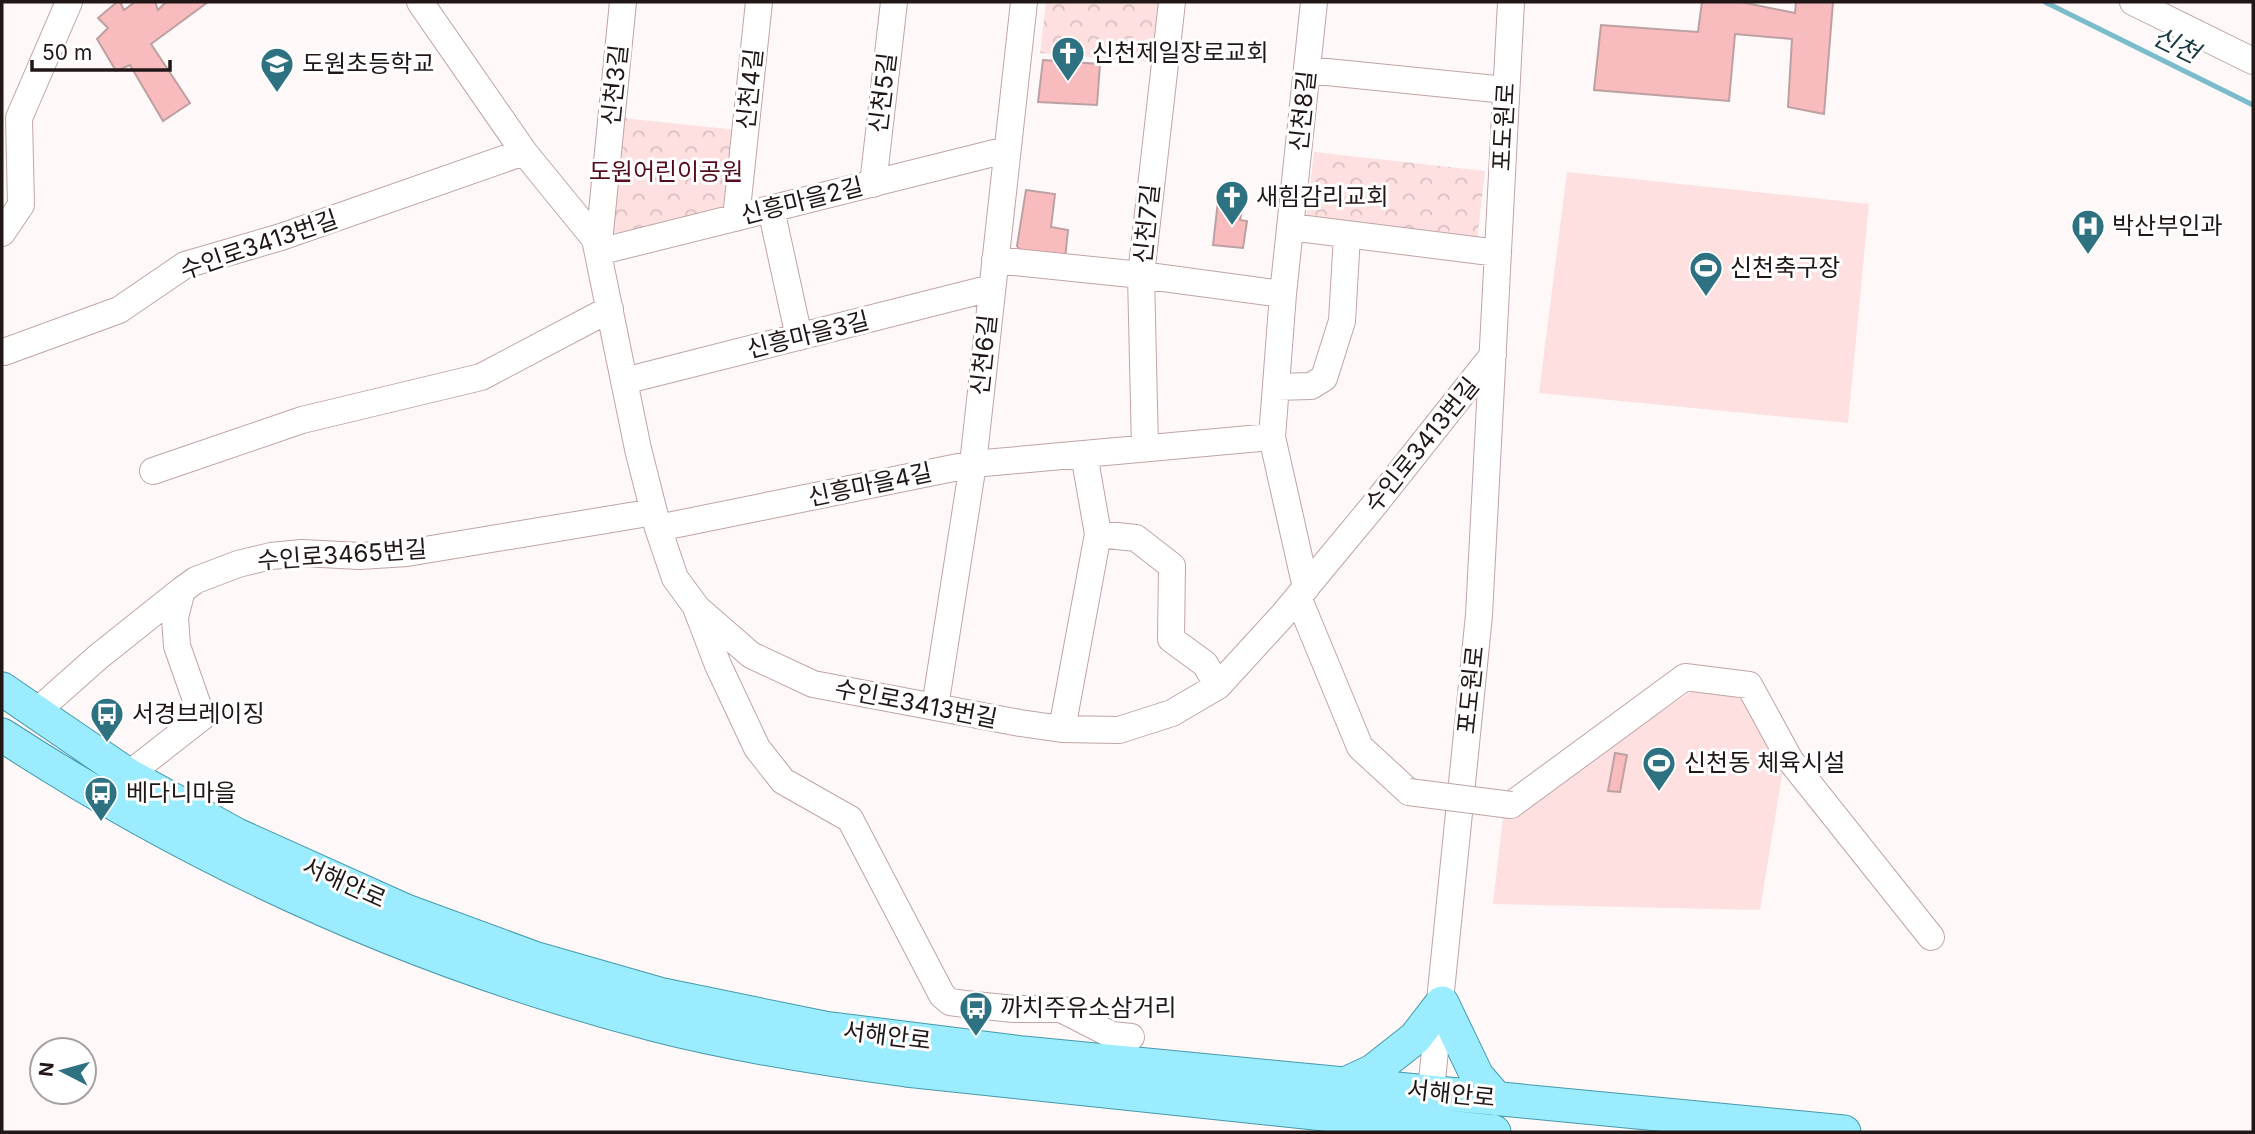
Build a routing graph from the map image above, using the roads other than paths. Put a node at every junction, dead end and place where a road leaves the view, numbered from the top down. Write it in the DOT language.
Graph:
graph roads {
  1 [pos="69,2"];
  2 [pos="420,2"];
  3 [pos="623,2"];
  4 [pos="759,2"];
  5 [pos="894,2"];
  6 [pos="1024,2"];
  7 [pos="1172,2"];
  8 [pos="1314,2"];
  9 [pos="1511,2"];
  10 [pos="2133,2"];
  11 [pos="2167,9"];
  12 [pos="2253,61"];
  13 [pos="1307,70"];
  14 [pos="1506,90"];
  15 [pos="1006,150"];
  16 [pos="524,152"];
  17 [pos="873,184"];
  18 [pos="771,209"];
  19 [pos="736,218"];
  20 [pos="1290,228"];
  21 [pos="2,233"];
  22 [pos="1347,236"];
  23 [pos="598,252"];
  24 [pos="1498,253"];
  25 [pos="995,260"];
  26 [pos="1141,275"];
  27 [pos="991,288"];
  28 [pos="1283,294"];
  29 [pos="610,309"];
  30 [pos="799,337"];
  31 [pos="2,351"];
  32 [pos="1493,355"];
  33 [pos="624,381"];
  34 [pos="1276,387"];
  35 [pos="1272,437"];
  36 [pos="1145,448"];
  37 [pos="1084,454"];
  38 [pos="973,464"];
  39 [pos="153,471"];
  40 [pos="656,520"];
  41 [pos="1098,534"];
  42 [pos="182,590"];
  43 [pos="1302,593"];
  44 [pos="696,608"];
  45 [pos="1218,686"];
  46 [pos="2,690"];
  47 [pos="935,707"];
  48 [pos="35,713"];
  49 [pos="1062,729"];
  50 [pos="3,736"];
  51 [pos="128,775"];
  52 [pos="1931,937"];
  53 [pos="1442,1003"];
  54 [pos="1131,1037"];
  55 [pos="1345,1084"];
  56 [pos="1432,1092"];
  57 [pos="1497,1099"];
  58 [pos="1428,1126"];
  59 [pos="1494,1132"];
  60 [pos="1844,1132"];
  1 -- 21 [label="street"];
  2 -- 16 [label="street, 수인로3413번길"];
  3 -- 23 [label="street, 신천3길"];
  4 -- 19 [label="street, 신천4길"];
  5 -- 17 [label="street, 신천5길"];
  6 -- 15 [label="street, 신천6길"];
  7 -- 26 [label="street, 신천7길"];
  8 -- 13 [label="street, 신천8길"];
  9 -- 14 [label="street, 포도원로"];
  10 -- 11 [label="street"];
  11 -- 12 [label="street"];
  13 -- 14 [label="street"];
  13 -- 20 [label="street, 신천8길"];
  14 -- 24 [label="street, 포도원로"];
  15 -- 17 [label="street, 신흥마을2길"];
  15 -- 25 [label="street, 신천6길"];
  16 -- 23 [label="street, 수인로3413번길"];
  16 -- 31 [label="street, 수인로3413번길"];
  17 -- 18 [label="street, 신흥마을2길"];
  18 -- 19 [label="street, 신흥마을2길"];
  18 -- 30 [label="street"];
  19 -- 23 [label="street, 신흥마을2길"];
  20 -- 22 [label="street"];
  20 -- 28 [label="street, 신천8길"];
  22 -- 24 [label="street"];
  22 -- 34 [label="street"];
  23 -- 29 [label="street, 수인로3413번길"];
  24 -- 32 [label="street, 포도원로"];
  25 -- 26 [label="street"];
  25 -- 27 [label="street, 신천6길"];
  26 -- 28 [label="street"];
  26 -- 36 [label="street, 신천7길"];
  27 -- 30 [label="street, 신흥마을3길"];
  27 -- 38 [label="street, 신천6길"];
  28 -- 34 [label="street, 신천8길"];
  29 -- 33 [label="street, 수인로3413번길"];
  29 -- 39 [label="street"];
  30 -- 33 [label="street, 신흥마을3길"];
  32 -- 43 [label="street, 수인로3413번길"];
  32 -- 53 [label="street, 포도원로"];
  33 -- 40 [label="street, 수인로3413번길"];
  34 -- 35 [label="street, 신천8길"];
  35 -- 36 [label="street, 신흥마을4길"];
  35 -- 43 [label="street, 신천8길"];
  36 -- 37 [label="street, 신흥마을4길"];
  37 -- 38 [label="street, 신흥마을4길"];
  37 -- 41 [label="street"];
  38 -- 40 [label="street, 신흥마을4길"];
  38 -- 47 [label="street, 신천6길"];
  40 -- 42 [label="street, 수인로3465번길"];
  40 -- 44 [label="street, 수인로3413번길"];
  41 -- 45 [label="street"];
  41 -- 49 [label="street"];
  42 -- 48 [label="street, 수인로3465번길"];
  42 -- 51 [label="street"];
  43 -- 45 [label="street, 수인로3413번길"];
  43 -- 52 [label="street, 신천8길, bridge"];
  44 -- 47 [label="street, 수인로3413번길"];
  44 -- 54 [label="street"];
  45 -- 49 [label="street, 수인로3413번길"];
  46 -- 48 [label="main road, 서해안로"];
  47 -- 49 [label="street, 수인로3413번길"];
  48 -- 51 [label="main road, 서해안로"];
  50 -- 58 [label="main road, 서해안로"];
  51 -- 55 [label="main road, 서해안로"];
  53 -- 55 [label="main road"];
  53 -- 56 [label="street, 포도원로"];
  53 -- 57 [label="main road"];
  55 -- 56 [label="main road, 서해안로"];
  56 -- 57 [label="main road, 서해안로"];
  56 -- 58 [label="street, 포도원로"];
  57 -- 60 [label="main road, 서해안로"];
  58 -- 59 [label="main road, 서해안로"];
}
